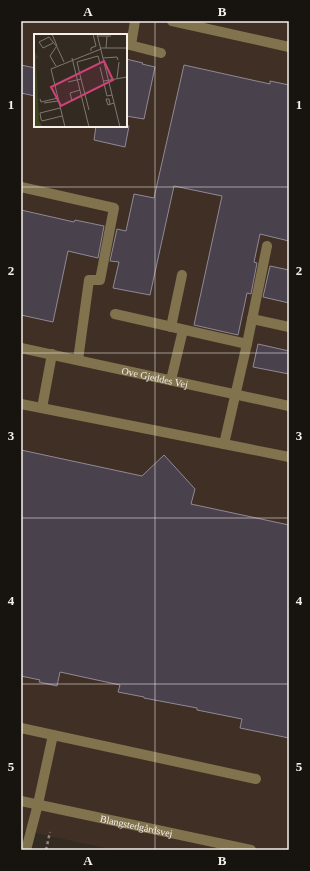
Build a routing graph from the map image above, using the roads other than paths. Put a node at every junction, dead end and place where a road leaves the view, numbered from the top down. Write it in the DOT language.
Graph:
graph roads {
  1 [pos="135,21"];
  2 [pos="172,21"];
  3 [pos="128,45"];
  4 [pos="289,47"];
  5 [pos="160,53"];
  6 [pos="21,187"];
  7 [pos="267,246"];
  8 [pos="182,276"];
  9 [pos="115,314"];
  10 [pos="252,319"];
  11 [pos="171,327"];
  12 [pos="289,327"];
  13 [pos="183,330"];
  14 [pos="247,344"];
  15 [pos="21,348"];
  16 [pos="52,354"];
  17 [pos="78,360"];
  18 [pos="171,380"];
  19 [pos="236,394"];
  20 [pos="21,404"];
  21 [pos="289,406"];
  22 [pos="42,408"];
  23 [pos="224,444"];
  24 [pos="289,458"];
  25 [pos="21,728"];
  26 [pos="53,735"];
  27 [pos="256,779"];
  28 [pos="21,801"];
  29 [pos="38,804"];
  30 [pos="26,850"];
  31 [pos="251,850"];
  1 -- 3 [label="street"];
  2 -- 4 [label="street"];
  3 -- 5 [label="street"];
  6 -- 17 [label="street"];
  7 -- 10 [label="street"];
  8 -- 11 [label="street"];
  9 -- 11 [label="street"];
  10 -- 12 [label="street"];
  10 -- 14 [label="street"];
  11 -- 13 [label="street"];
  13 -- 14 [label="street"];
  13 -- 18 [label="street"];
  14 -- 19 [label="street"];
  15 -- 16 [label="street, Ove Gjeddes Vej"];
  16 -- 17 [label="street, Ove Gjeddes Vej"];
  16 -- 22 [label="street"];
  17 -- 18 [label="street, Ove Gjeddes Vej"];
  18 -- 19 [label="street, Ove Gjeddes Vej"];
  19 -- 21 [label="street, Ove Gjeddes Vej"];
  19 -- 23 [label="street"];
  20 -- 22 [label="street"];
  22 -- 23 [label="street"];
  23 -- 24 [label="street"];
  25 -- 26 [label="street"];
  26 -- 27 [label="street"];
  26 -- 29 [label="street"];
  28 -- 29 [label="street, Blangstedgårdsvej"];
  29 -- 30 [label="street"];
  29 -- 31 [label="street, Blangstedgårdsvej"];
}
